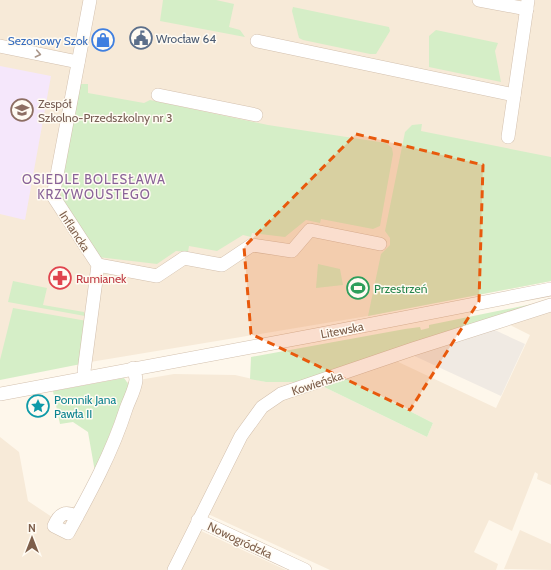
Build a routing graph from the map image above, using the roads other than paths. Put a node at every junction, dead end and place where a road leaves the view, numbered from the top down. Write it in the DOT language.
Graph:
graph roads {
  1 [pos="90,0"];
  2 [pos="479,0"];
  3 [pos="528,5"];
  4 [pos="257,41"];
  5 [pos="0,46"];
  6 [pos="78,62"];
  7 [pos="158,95"];
  8 [pos="514,95"];
  9 [pos="256,115"];
  10 [pos="508,137"];
  11 [pos="380,244"];
  12 [pos="98,265"];
  13 [pos="551,289"];
  14 [pos="551,305"];
  15 [pos="133,368"];
  16 [pos="86,377"];
  17 [pos="0,394"];
  18 [pos="77,517"];
  19 [pos="198,520"];
  20 [pos="174,570"];
  21 [pos="305,570"];
  1 -- 6 [label="street, Inflancka"];
  2 -- 3 [label="street"];
  3 -- 8 [label="street"];
  4 -- 8 [label="street"];
  5 -- 6 [label="street, one-way"];
  6 -- 12 [label="street, Inflancka"];
  7 -- 9 [label="street"];
  8 -- 10 [label="street"];
  11 -- 12 [label="street"];
  12 -- 16 [label="street"];
  13 -- 15 [label="street, Litewska"];
  14 -- 19 [label="street, Kowieńska"];
  15 -- 16 [label="street, Litewska"];
  15 -- 18 [label="street"];
  16 -- 17 [label="street, Litewska"];
  19 -- 20 [label="street, Kowieńska"];
  19 -- 21 [label="street, Nowogródzka"];
}
